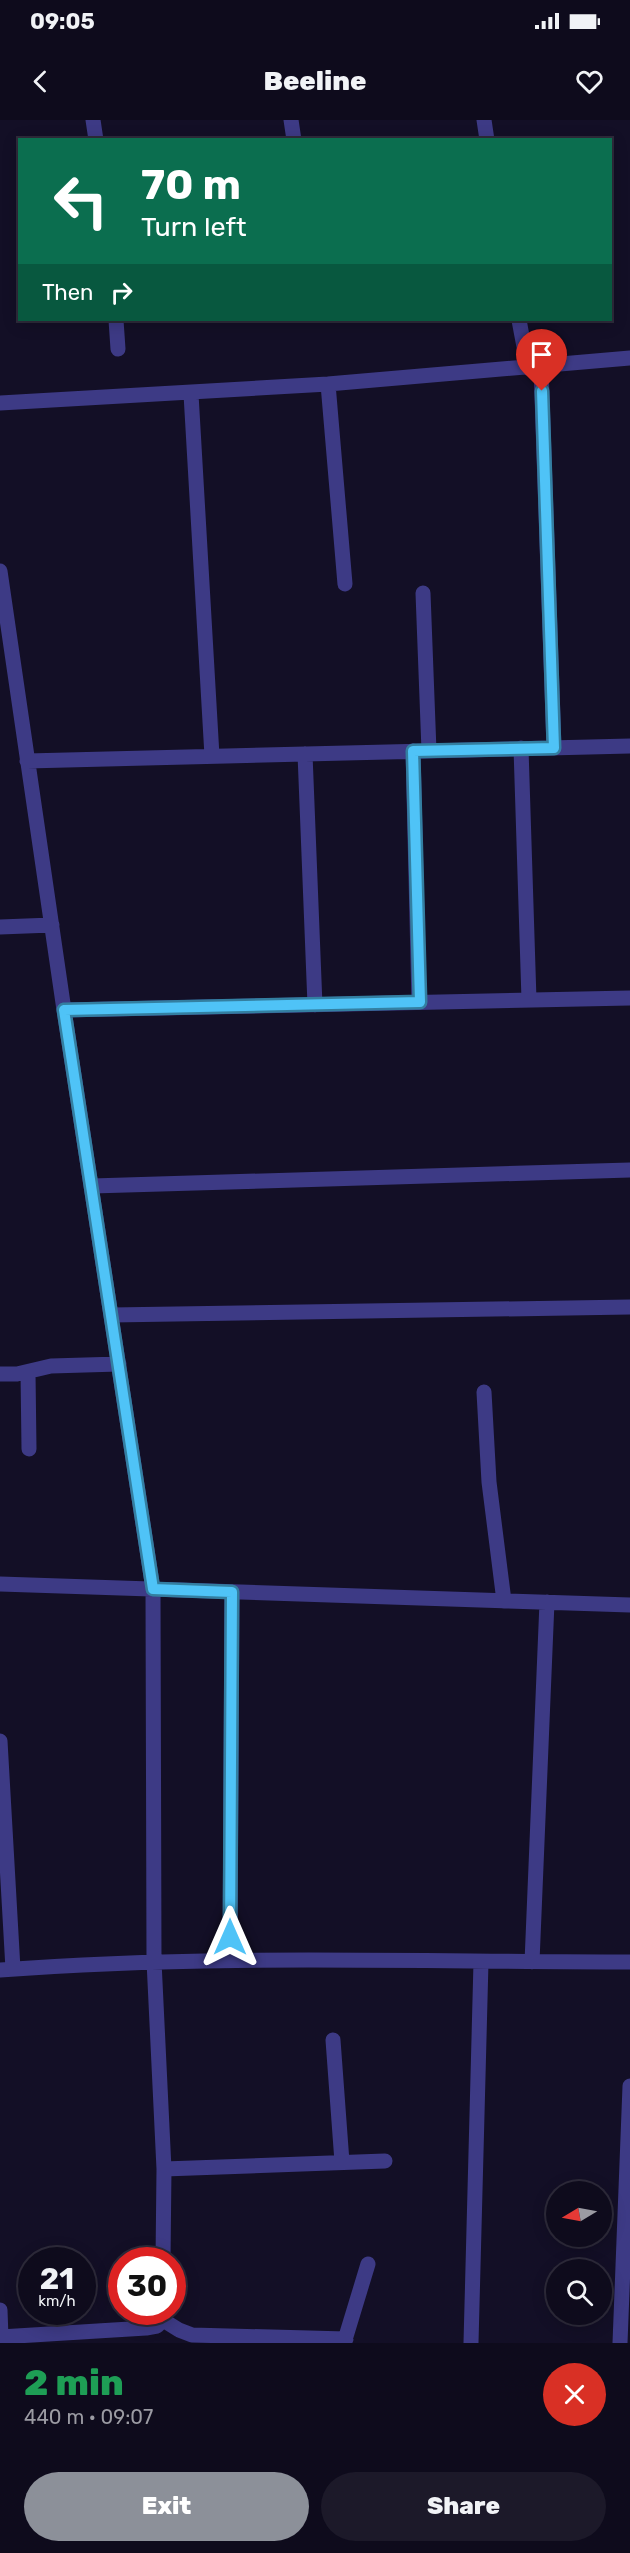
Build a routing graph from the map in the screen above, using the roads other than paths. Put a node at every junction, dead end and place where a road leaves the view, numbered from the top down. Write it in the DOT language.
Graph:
graph roads {
  1 [pos="93,120"];
  2 [pos="291,120"];
  3 [pos="484,120"];
  4 [pos="96,138"];
  5 [pos="294,138"];
  6 [pos="487,138"];
  7 [pos="116,321"];
  8 [pos="519,321"];
  9 [pos="118,349"];
  10 [pos="630,358"];
  11 [pos="534,368"];
  12 [pos="328,384"];
  13 [pos="191,394"];
  14 [pos="0,403"];
  15 [pos="0,571"];
  16 [pos="345,584"];
  17 [pos="423,593"];
  18 [pos="630,746"];
  19 [pos="521,748"];
  20 [pos="554,748"];
  21 [pos="413,751"];
  22 [pos="429,751"];
  23 [pos="305,754"];
  24 [pos="212,756"];
  25 [pos="27,761"];
  26 [pos="52,926"];
  27 [pos="0,927"];
  28 [pos="630,998"];
  29 [pos="529,1000"];
  30 [pos="420,1002"];
  31 [pos="315,1005"];
  32 [pos="64,1010"];
  33 [pos="630,1170"];
  34 [pos="92,1186"];
  35 [pos="630,1307"];
  36 [pos="111,1315"];
  37 [pos="119,1364"];
  38 [pos="28,1372"];
  39 [pos="0,1374"];
  40 [pos="484,1392"];
  41 [pos="29,1449"];
  42 [pos="0,1584"];
  43 [pos="153,1589"];
  44 [pos="232,1592"];
  45 [pos="504,1601"];
  46 [pos="547,1602"];
  47 [pos="630,1605"];
  48 [pos="0,1741"];
  49 [pos="230,1960"];
  50 [pos="154,1961"];
  51 [pos="481,1962"];
  52 [pos="532,1962"];
  53 [pos="630,1962"];
  54 [pos="6,1970"];
  55 [pos="333,2040"];
  56 [pos="630,2086"];
  57 [pos="386,2161"];
  58 [pos="342,2162"];
  59 [pos="164,2169"];
  60 [pos="163,2247"];
  61 [pos="368,2264"];
  62 [pos="0,2310"];
  63 [pos="158,2325"];
  64 [pos="173,2325"];
  65 [pos="0,2337"];
  66 [pos="345,2341"];
  67 [pos="471,2343"];
  68 [pos="620,2343"];
  1 -- 4 [label="street"];
  2 -- 5 [label="street"];
  3 -- 6 [label="street"];
  7 -- 9 [label="street"];
  8 -- 11 [label="street"];
  10 -- 11 [label="street"];
  11 -- 12 [label="street"];
  11 -- 20 [label="street"];
  12 -- 13 [label="street"];
  12 -- 16 [label="street"];
  13 -- 14 [label="street"];
  13 -- 24 [label="street"];
  15 -- 25 [label="street"];
  17 -- 22 [label="street"];
  18 -- 20 [label="street"];
  19 -- 20 [label="street"];
  19 -- 22 [label="street"];
  19 -- 29 [label="street"];
  21 -- 22 [label="street"];
  21 -- 23 [label="street"];
  21 -- 30 [label="street"];
  23 -- 24 [label="street"];
  23 -- 31 [label="street"];
  24 -- 25 [label="street"];
  25 -- 26 [label="street"];
  26 -- 27 [label="street"];
  26 -- 32 [label="street"];
  28 -- 29 [label="street"];
  29 -- 30 [label="street"];
  30 -- 31 [label="street"];
  31 -- 32 [label="street"];
  32 -- 34 [label="street"];
  33 -- 34 [label="street"];
  34 -- 36 [label="street"];
  35 -- 36 [label="street"];
  36 -- 37 [label="street"];
  37 -- 38 [label="street"];
  37 -- 43 [label="street"];
  38 -- 39 [label="street"];
  38 -- 41 [label="street"];
  40 -- 45 [label="street"];
  42 -- 43 [label="street"];
  43 -- 44 [label="street"];
  43 -- 50 [label="street"];
  44 -- 45 [label="street"];
  44 -- 49 [label="street"];
  45 -- 46 [label="street"];
  46 -- 47 [label="street"];
  46 -- 52 [label="street"];
  48 -- 54 [label="street"];
  49 -- 50 [label="street"];
  49 -- 51 [label="street"];
  50 -- 54 [label="street"];
  50 -- 59 [label="street"];
  51 -- 52 [label="street"];
  51 -- 67 [label="street"];
  52 -- 53 [label="street"];
  55 -- 58 [label="street"];
  56 -- 68 [label="street"];
  57 -- 58 [label="street"];
  58 -- 59 [label="street"];
  59 -- 60 [label="street"];
  61 -- 66 [label="street"];
  62 -- 65 [label="street"];
  63 -- 65 [label="street"];
  64 -- 66 [label="street"];
}
